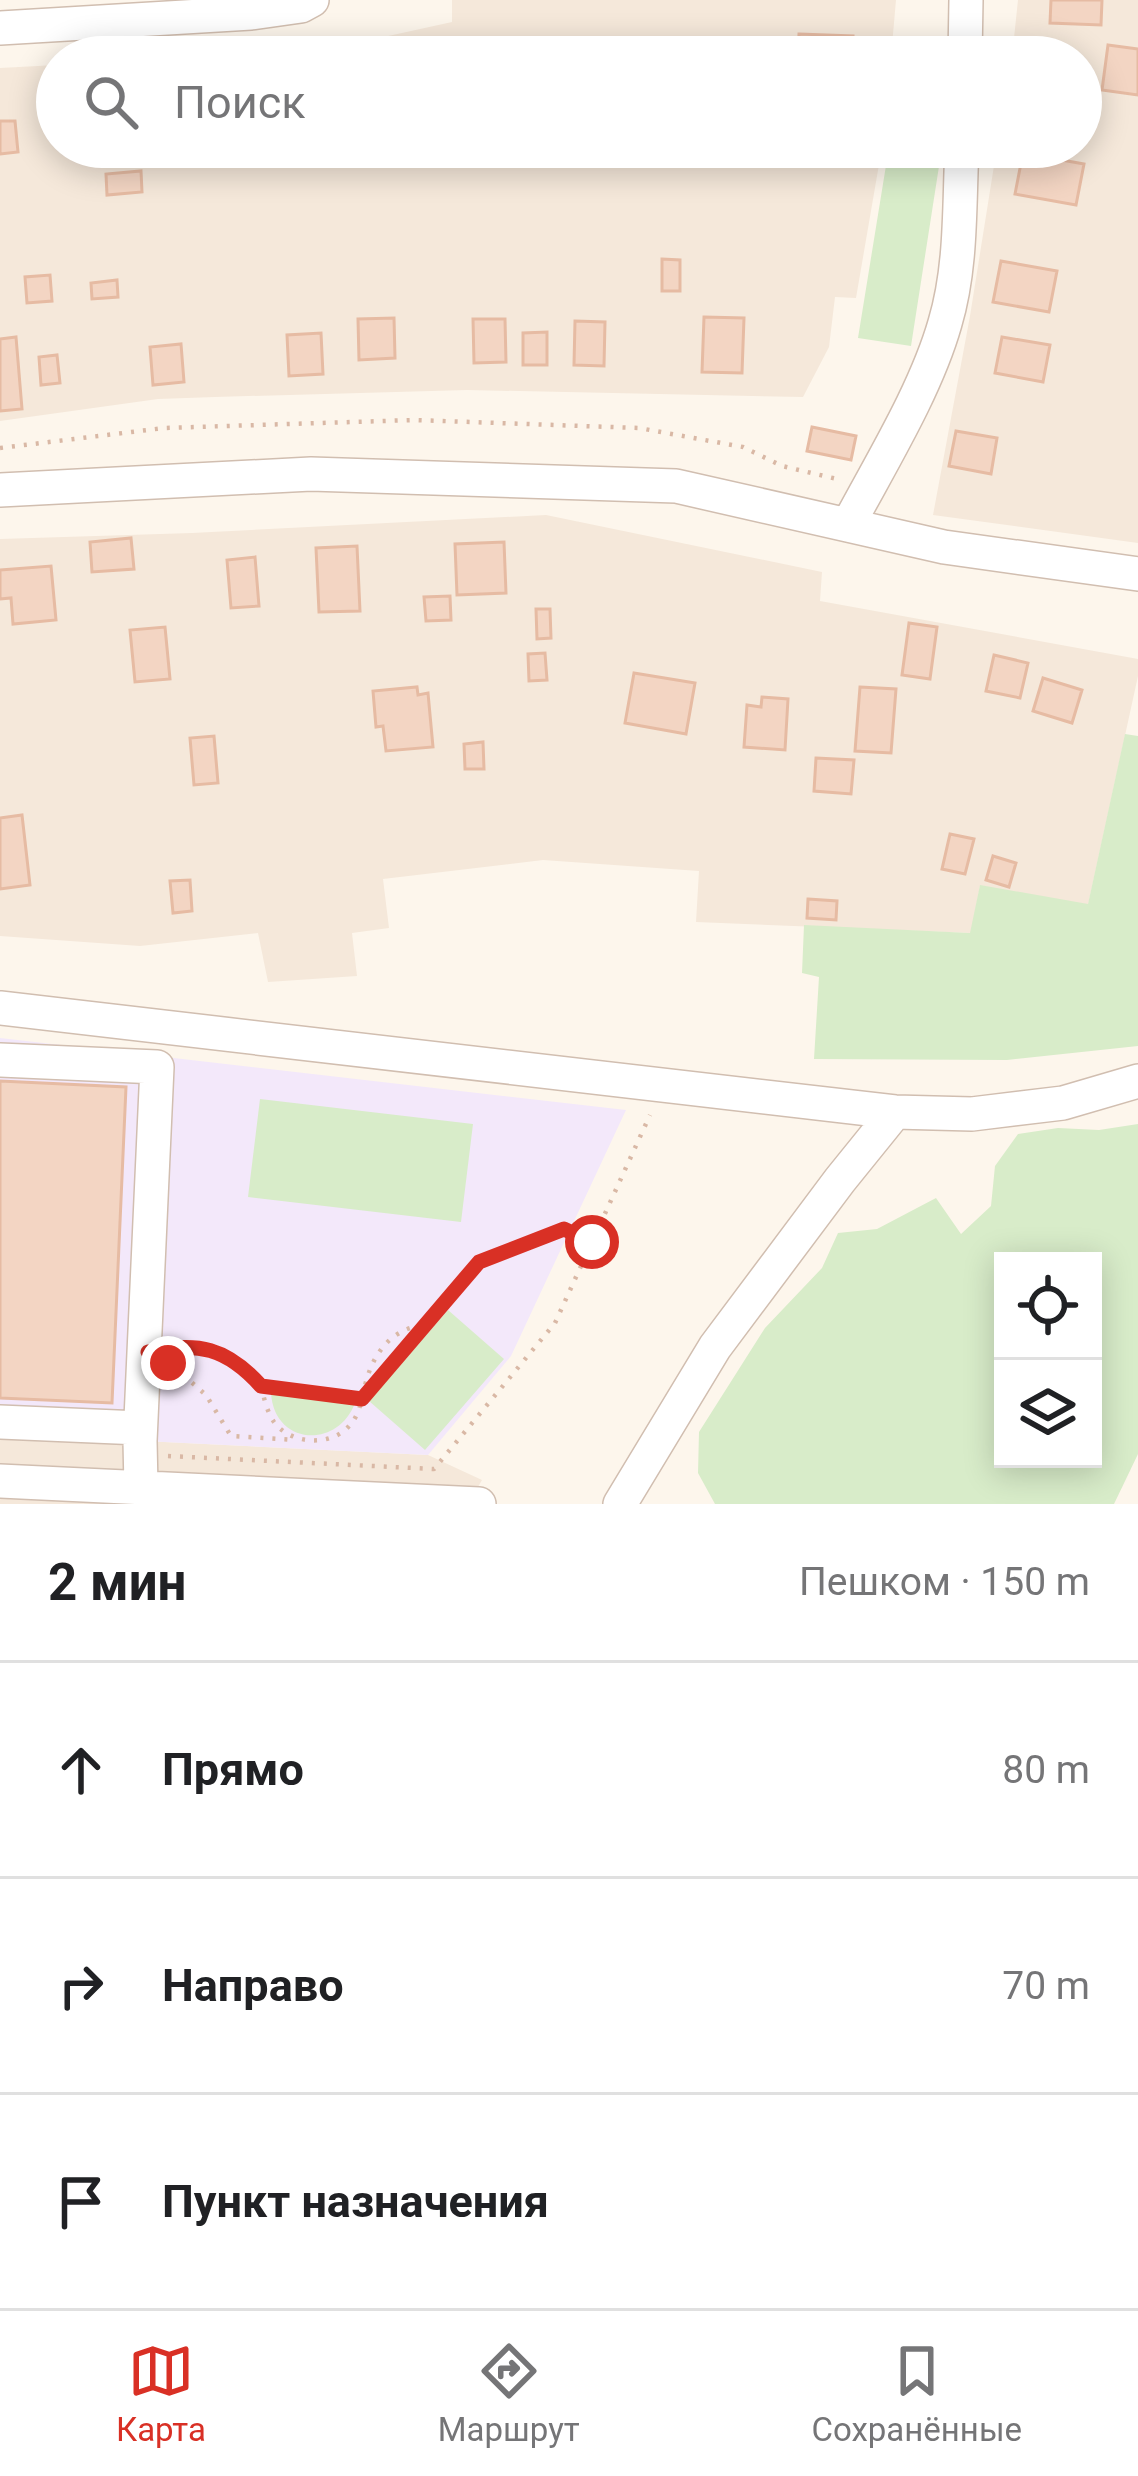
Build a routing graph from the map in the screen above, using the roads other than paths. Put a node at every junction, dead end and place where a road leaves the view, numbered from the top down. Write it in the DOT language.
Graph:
graph roads {
  1 [pos="312,0"];
  2 [pos="966,0"];
  3 [pos="0,28"];
  4 [pos="965,36"];
  5 [pos="961,168"];
  6 [pos="0,490"];
  7 [pos="848,525"];
  8 [pos="1138,574"];
  9 [pos="0,1008"];
  10 [pos="0,1060"];
  11 [pos="1138,1081"];
  12 [pos="895,1112"];
  13 [pos="0,1422"];
  14 [pos="140,1456"];
  15 [pos="5,1482"];
  16 [pos="369,1500"];
  17 [pos="421,1502"];
  18 [pos="479,1504"];
  19 [pos="620,1504"];
  1 -- 3 [label="street"];
  2 -- 4 [label="street"];
  5 -- 7 [label="street"];
  6 -- 7 [label="street"];
  7 -- 8 [label="street"];
  9 -- 12 [label="street"];
  10 -- 14 [label="street"];
  11 -- 12 [label="street"];
  12 -- 19 [label="street"];
  13 -- 14 [label="street"];
  14 -- 15 [label="street"];
  14 -- 16 [label="street"];
  16 -- 17 [label="street"];
  17 -- 18 [label="street"];
}
